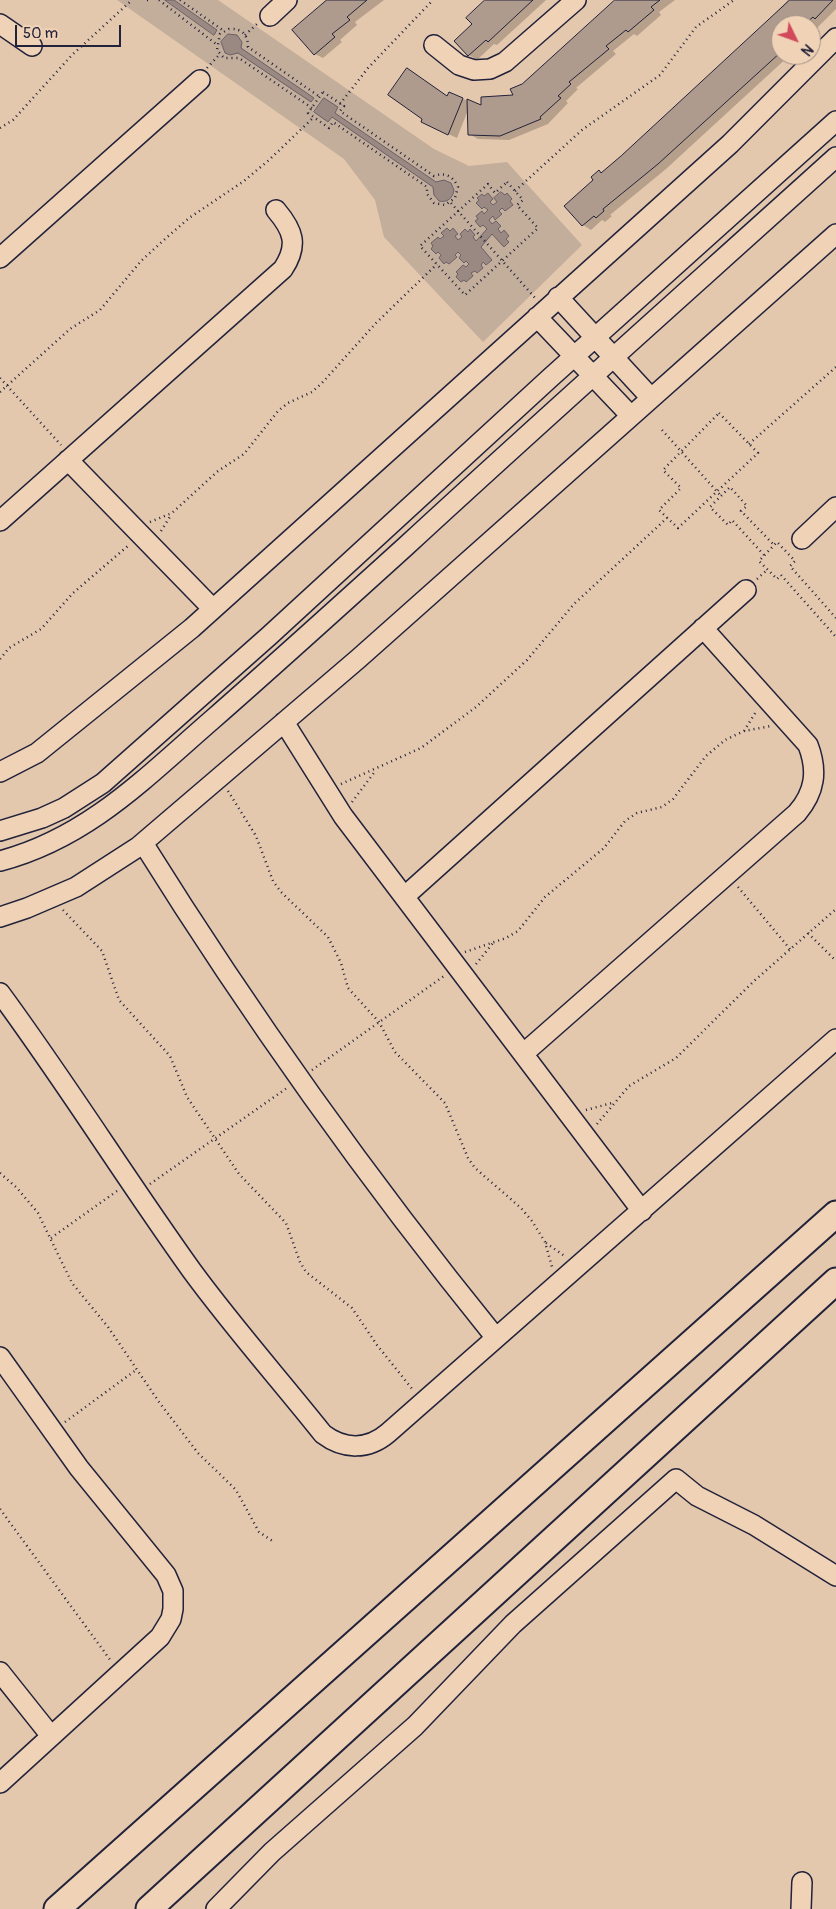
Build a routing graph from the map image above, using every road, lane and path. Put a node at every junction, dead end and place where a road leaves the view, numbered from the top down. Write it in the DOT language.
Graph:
graph roads {
  1 [pos="132,0"];
  2 [pos="159,0"];
  3 [pos="180,0"];
  4 [pos="287,0"];
  5 [pos="433,0"];
  6 [pos="576,0"];
  7 [pos="734,0"];
  8 [pos="270,16"];
  9 [pos="0,24"];
  10 [pos="224,31"];
  11 [pos="836,38"];
  12 [pos="216,44"];
  13 [pos="434,45"];
  14 [pos="32,46"];
  15 [pos="200,80"];
  16 [pos="320,97"];
  17 [pos="340,104"];
  18 [pos="312,108"];
  19 [pos="314,117"];
  20 [pos="836,121"];
  21 [pos="0,128"];
  22 [pos="836,158"];
  23 [pos="515,191"];
  24 [pos="451,203"];
  25 [pos="276,210"];
  26 [pos="460,210"];
  27 [pos="836,234"];
  28 [pos="0,258"];
  29 [pos="503,260"];
  30 [pos="437,264"];
  31 [pos="546,308"];
  32 [pos="595,338"];
  33 [pos="574,356"];
  34 [pos="613,357"];
  35 [pos="836,367"];
  36 [pos="592,375"];
  37 [pos="0,378"];
  38 [pos="8,387"];
  39 [pos="0,392"];
  40 [pos="651,398"];
  41 [pos="631,416"];
  42 [pos="662,430"];
  43 [pos="749,444"];
  44 [pos="681,452"];
  45 [pos="70,459"];
  46 [pos="717,492"];
  47 [pos="721,496"];
  48 [pos="836,507"];
  49 [pos="172,514"];
  50 [pos="667,518"];
  51 [pos="0,520"];
  52 [pos="142,536"];
  53 [pos="802,539"];
  54 [pos="774,545"];
  55 [pos="764,555"];
  56 [pos="746,590"];
  57 [pos="213,609"];
  58 [pos="836,618"];
  59 [pos="703,628"];
  60 [pos="836,637"];
  61 [pos="0,659"];
  62 [pos="766,696"];
  63 [pos="284,722"];
  64 [pos="789,722"];
  65 [pos="744,731"];
  66 [pos="376,769"];
  67 [pos="0,772"];
  68 [pos="220,777"];
  69 [pos="327,790"];
  70 [pos="343,816"];
  71 [pos="0,831"];
  72 [pos="143,843"];
  73 [pos="0,862"];
  74 [pos="728,874"];
  75 [pos="404,897"];
  76 [pos="52,898"];
  77 [pos="836,909"];
  78 [pos="0,917"];
  79 [pos="808,934"];
  80 [pos="494,942"];
  81 [pos="790,949"];
  82 [pos="449,957"];
  83 [pos="836,961"];
  84 [pos="465,977"];
  85 [pos="0,993"];
  86 [pos="836,1039"];
  87 [pos="523,1054"];
  88 [pos="614,1102"];
  89 [pos="569,1115"];
  90 [pos="586,1137"];
  91 [pos="0,1173"];
  92 [pos="130,1182"];
  93 [pos="642,1211"];
  94 [pos="836,1214"];
  95 [pos="51,1238"];
  96 [pos="545,1242"];
  97 [pos="579,1266"];
  98 [pos="836,1281"];
  99 [pos="557,1285"];
  100 [pos="496,1338"];
  101 [pos="0,1357"];
  102 [pos="136,1370"];
  103 [pos="423,1402"];
  104 [pos="53,1431"];
  105 [pos="0,1509"];
  106 [pos="274,1542"];
  107 [pos="836,1576"];
  108 [pos="0,1672"];
  109 [pos="120,1673"];
  110 [pos="51,1736"];
  111 [pos="0,1782"];
  112 [pos="802,1882"];
  113 [pos="57,1909"];
  114 [pos="148,1909"];
  115 [pos="216,1909"];
  116 [pos="801,1909"];
  1 -- 21 [label="path"];
  2 -- 12 [label="path"];
  3 -- 10 [label="path"];
  4 -- 8 [label="street"];
  5 -- 17 [label="path"];
  6 -- 13 [label="street"];
  7 -- 23 [label="path"];
  9 -- 14 [label="street"];
  10 -- 12 [label="path"];
  10 -- 16 [label="path"];
  11 -- 31 [label="street"];
  12 -- 18 [label="path"];
  15 -- 28 [label="street"];
  16 -- 17 [label="path"];
  16 -- 18 [label="path"];
  17 -- 24 [label="path"];
  18 -- 19 [label="path"];
  19 -- 24 [label="path"];
  19 -- 38 [label="path"];
  20 -- 32 [label="street"];
  22 -- 34 [label="street"];
  23 -- 26 [label="path"];
  23 -- 29 [label="path"];
  24 -- 26 [label="path"];
  25 -- 45 [label="street"];
  26 -- 29 [label="path"];
  26 -- 30 [label="path"];
  27 -- 40 [label="street"];
  29 -- 30 [label="path"];
  29 -- 31 [label="path"];
  30 -- 49 [label="path"];
  31 -- 32 [label="street"];
  31 -- 33 [label="street"];
  31 -- 57 [label="street"];
  32 -- 33 [label="street"];
  32 -- 34 [label="street"];
  33 -- 36 [label="street"];
  33 -- 71 [label="street"];
  34 -- 36 [label="street"];
  34 -- 40 [label="street"];
  35 -- 43 [label="path"];
  36 -- 41 [label="street"];
  36 -- 73 [label="street"];
  37 -- 38 [label="path"];
  38 -- 39 [label="path"];
  38 -- 45 [label="path"];
  40 -- 41 [label="street"];
  41 -- 63 [label="street"];
  42 -- 44 [label="path"];
  43 -- 44 [label="path"];
  43 -- 46 [label="path"];
  44 -- 46 [label="path"];
  44 -- 50 [label="path"];
  45 -- 51 [label="street"];
  45 -- 52 [label="street"];
  46 -- 47 [label="path"];
  46 -- 50 [label="path"];
  47 -- 54 [label="path"];
  47 -- 55 [label="path"];
  48 -- 53 [label="street"];
  49 -- 52 [label="path"];
  49 -- 52 [label="path"];
  50 -- 66 [label="path"];
  52 -- 57 [label="street"];
  52 -- 61 [label="path"];
  54 -- 55 [label="path"];
  54 -- 58 [label="path"];
  55 -- 60 [label="path"];
  56 -- 59 [label="street"];
  57 -- 67 [label="street"];
  59 -- 62 [label="street"];
  59 -- 75 [label="street"];
  62 -- 64 [label="street"];
  62 -- 65 [label="path"];
  63 -- 68 [label="street"];
  63 -- 69 [label="street"];
  64 -- 65 [label="path"];
  64 -- 74 [label="street"];
  65 -- 80 [label="path"];
  66 -- 69 [label="path"];
  66 -- 70 [label="path"];
  68 -- 72 [label="street"];
  68 -- 96 [label="path"];
  69 -- 70 [label="street"];
  70 -- 75 [label="street"];
  72 -- 76 [label="street"];
  72 -- 100 [label="street"];
  74 -- 81 [label="path"];
  74 -- 87 [label="street"];
  75 -- 82 [label="street"];
  76 -- 78 [label="street"];
  76 -- 103 [label="path"];
  77 -- 79 [label="path"];
  79 -- 81 [label="path"];
  79 -- 83 [label="path"];
  80 -- 82 [label="path"];
  80 -- 84 [label="path"];
  81 -- 88 [label="path"];
  82 -- 84 [label="street"];
  84 -- 87 [label="street"];
  85 -- 92 [label="street"];
  86 -- 93 [label="street"];
  87 -- 89 [label="street"];
  88 -- 89 [label="path"];
  88 -- 90 [label="path"];
  89 -- 90 [label="street"];
  90 -- 93 [label="street"];
  91 -- 95 [label="path"];
  92 -- 95 [label="path"];
  92 -- 103 [label="street"];
  93 -- 97 [label="street"];
  94 -- 113 [label="main road"];
  95 -- 102 [label="path"];
  96 -- 97 [label="path"];
  96 -- 99 [label="path"];
  97 -- 99 [label="street"];
  98 -- 114 [label="main road"];
  99 -- 100 [label="street"];
  100 -- 103 [label="street"];
  101 -- 104 [label="street"];
  102 -- 104 [label="path"];
  102 -- 106 [label="path"];
  104 -- 109 [label="street"];
  105 -- 109 [label="path"];
  107 -- 115 [label="street"];
  108 -- 110 [label="street"];
  109 -- 110 [label="street"];
  110 -- 111 [label="street"];
  112 -- 116 [label="street"];
}
